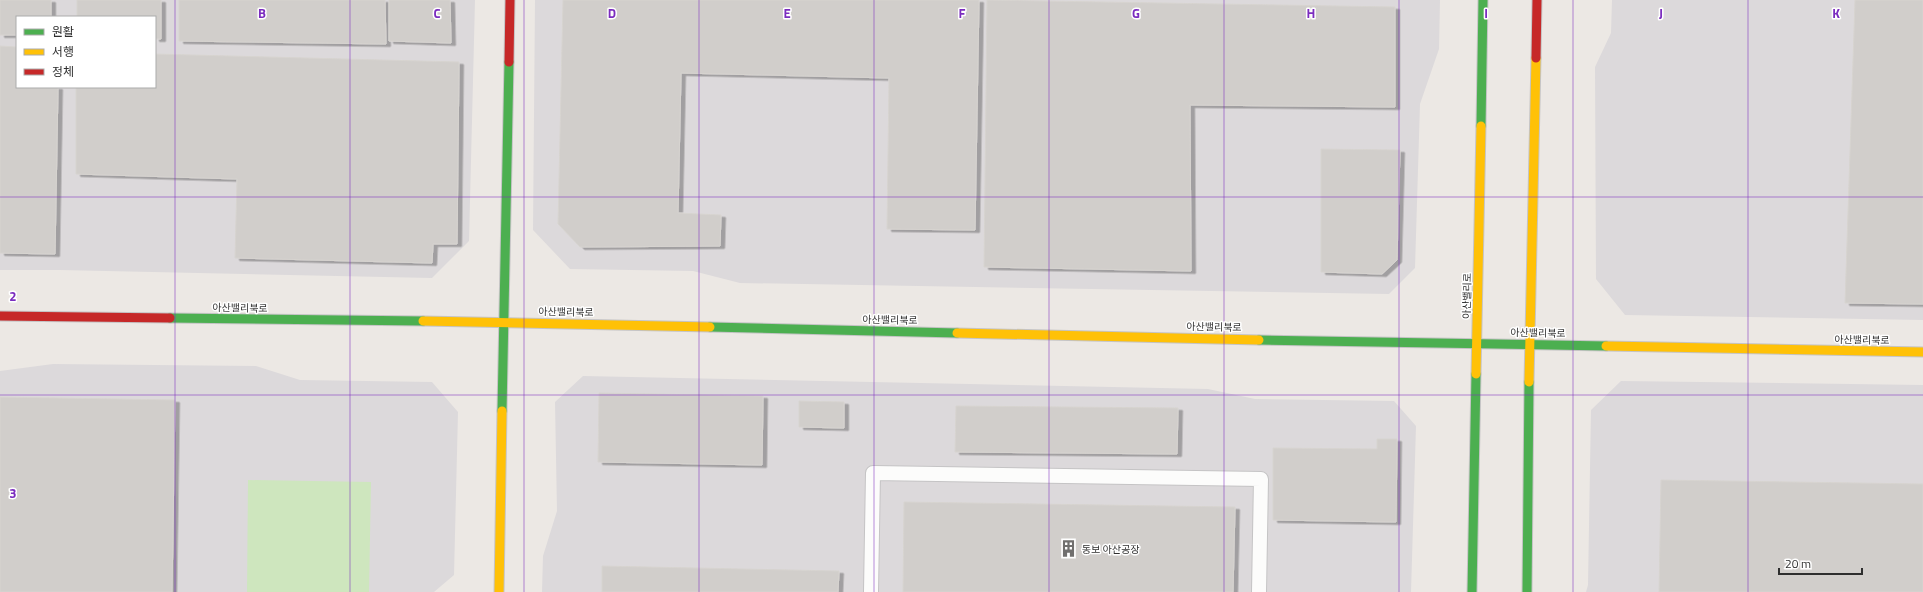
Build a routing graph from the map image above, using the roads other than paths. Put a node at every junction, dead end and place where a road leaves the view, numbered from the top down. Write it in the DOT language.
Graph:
graph roads {
  1 [pos="510,0"];
  2 [pos="1483,0"];
  3 [pos="1537,0"];
  4 [pos="0,316"];
  5 [pos="504,322"];
  6 [pos="1477,343"];
  7 [pos="1529,344"];
  8 [pos="1923,352"];
  9 [pos="499,592"];
  10 [pos="871,592"];
  11 [pos="1259,592"];
  12 [pos="1472,592"];
  13 [pos="1527,592"];
  1 -- 5 [label="street"];
  2 -- 6 [label="street, 아산밸리로"];
  3 -- 7 [label="street"];
  4 -- 5 [label="street, 아산밸리북로"];
  5 -- 6 [label="street, 아산밸리북로"];
  5 -- 9 [label="street"];
  6 -- 7 [label="street, 아산밸리북로"];
  6 -- 12 [label="street, 아산밸리로"];
  7 -- 8 [label="street, 아산밸리북로"];
  7 -- 13 [label="street"];
  10 -- 11 [label="lane"];
}
